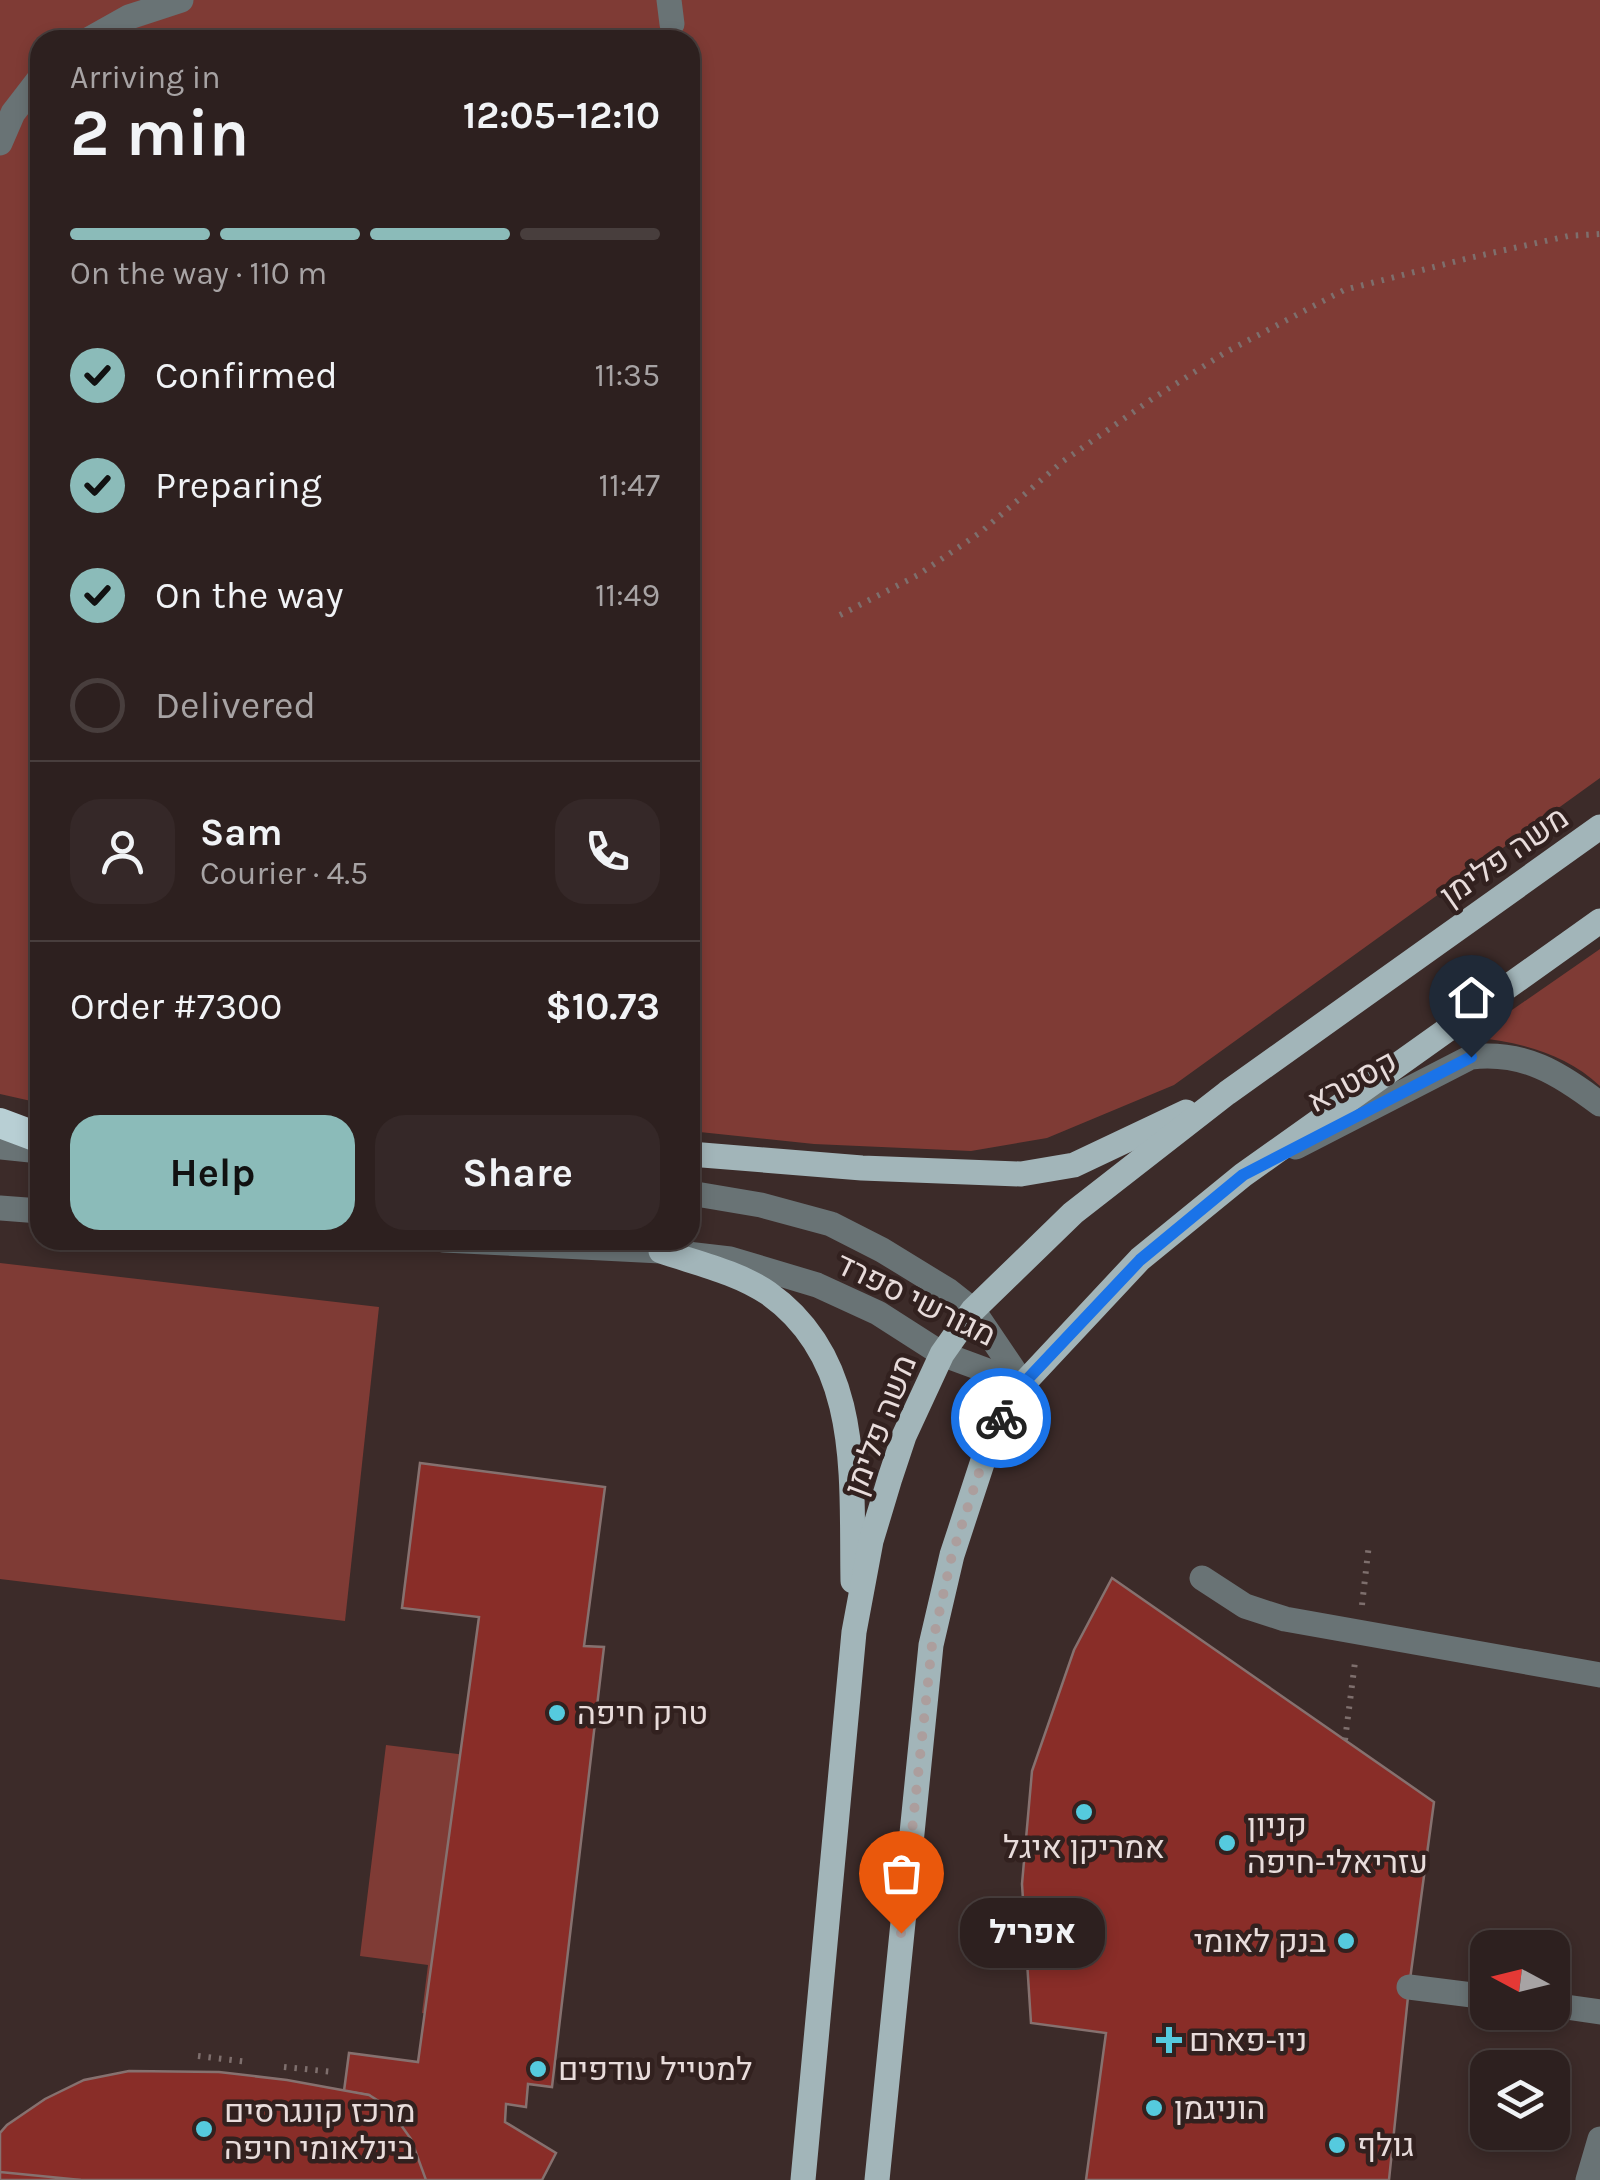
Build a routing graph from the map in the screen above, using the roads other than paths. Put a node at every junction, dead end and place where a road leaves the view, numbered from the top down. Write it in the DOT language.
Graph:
graph roads {
  1 [pos="181,0"];
  2 [pos="144,12"];
  3 [pos="108,30"];
  4 [pos="141,30"];
  5 [pos="30,91"];
  6 [pos="0,143"];
  7 [pos="1600,827"];
  8 [pos="1600,921"];
  9 [pos="1227,1093"];
  10 [pos="1600,1104"];
  11 [pos="0,1123"];
  12 [pos="30,1134"];
  13 [pos="0,1147"];
  14 [pos="30,1150"];
  15 [pos="700,1155"];
  16 [pos="1243,1175"];
  17 [pos="700,1194"];
  18 [pos="0,1208"];
  19 [pos="30,1210"];
  20 [pos="641,1250"];
  21 [pos="661,1251"];
  22 [pos="972,1310"];
  23 [pos="942,1354"];
  24 [pos="1023,1384"];
  25 [pos="1202,1578"];
  26 [pos="854,1632"];
  27 [pos="1600,1675"];
  28 [pos="1409,1987"];
  29 [pos="1470,1995"];
  30 [pos="1570,2008"];
  31 [pos="1600,2012"];
  32 [pos="1600,2139"];
  33 [pos="1588,2178"];
  34 [pos="803,2180"];
  35 [pos="877,2180"];
  1 -- 2 [label="street"];
  2 -- 3 [label="street"];
  2 -- 4 [label="street"];
  5 -- 6 [label="street"];
  7 -- 9 [label="main road, משה פלימן"];
  8 -- 16 [label="main road"];
  9 -- 15 [label="main road"];
  9 -- 22 [label="main road, משה פלימן"];
  10 -- 16 [label="street, קסטרא"];
  11 -- 12 [label="highway"];
  13 -- 14 [label="street"];
  16 -- 24 [label="main road"];
  17 -- 22 [label="street, מגורשי ספרד"];
  18 -- 19 [label="street"];
  20 -- 21 [label="street, מגורשי ספרד"];
  21 -- 23 [label="street, מגורשי ספרד"];
  21 -- 26 [label="main road"];
  22 -- 23 [label="main road, משה פלימן"];
  22 -- 24 [label="street, מגורשי ספרד"];
  23 -- 24 [label="street, מגורשי ספרד"];
  23 -- 26 [label="main road, משה פלימן"];
  24 -- 35 [label="main road"];
  25 -- 27 [label="street"];
  26 -- 34 [label="main road, משה פלימן"];
  28 -- 29 [label="street"];
  30 -- 31 [label="street"];
  32 -- 33 [label="street"];
}
